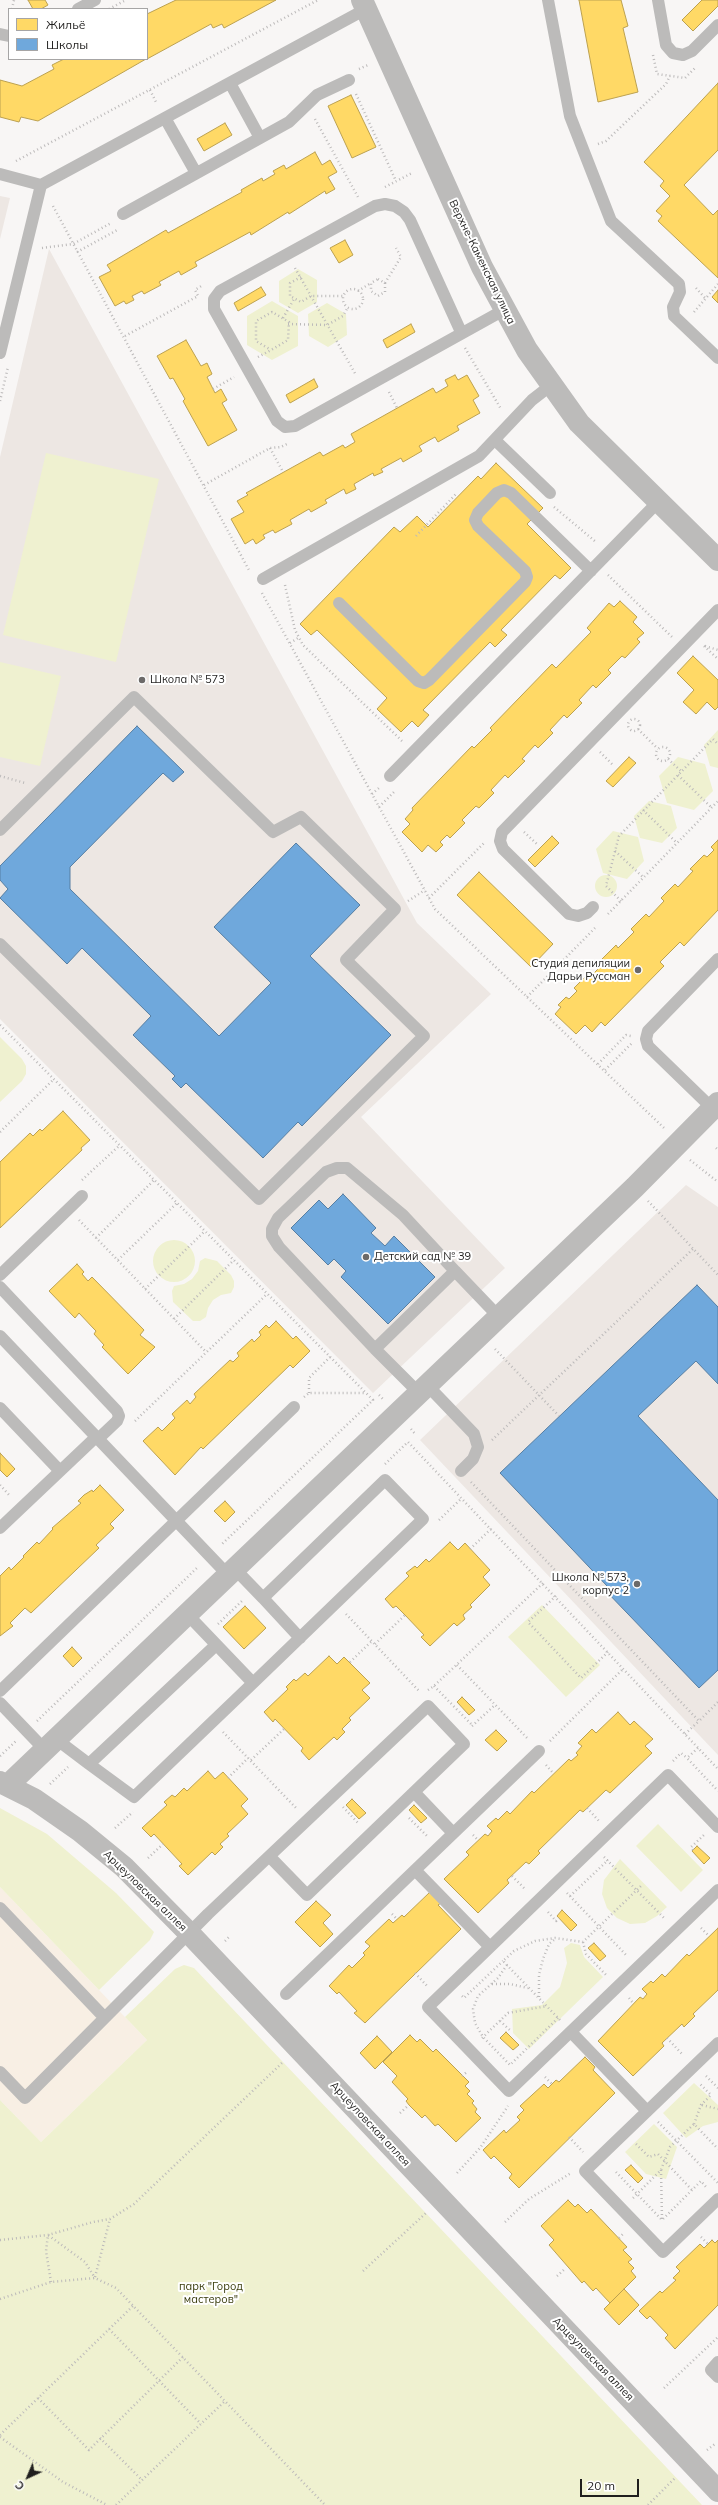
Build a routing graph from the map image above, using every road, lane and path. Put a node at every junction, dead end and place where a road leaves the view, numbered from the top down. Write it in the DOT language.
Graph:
graph roads {
  1 [pos="95,0"];
  2 [pos="124,0"];
  3 [pos="318,0"];
  4 [pos="548,0"];
  5 [pos="658,0"];
  6 [pos="364,5"];
  7 [pos="80,8"];
  8 [pos="110,8"];
  9 [pos="718,25"];
  10 [pos="670,76"];
  11 [pos="349,80"];
  12 [pos="230,83"];
  13 [pos="150,90"];
  14 [pos="307,104"];
  15 [pos="162,113"];
  16 [pos="260,138"];
  17 [pos="596,138"];
  18 [pos="598,144"];
  19 [pos="601,152"];
  20 [pos="16,161"];
  21 [pos="412,173"];
  22 [pos="0,174"];
  23 [pos="196,174"];
  24 [pos="406,176"];
  25 [pos="396,181"];
  26 [pos="41,184"];
  27 [pos="51,202"];
  28 [pos="366,211"];
  29 [pos="123,214"];
  30 [pos="73,244"];
  31 [pos="396,248"];
  32 [pos="36,251"];
  33 [pos="297,270"];
  34 [pos="301,277"];
  35 [pos="371,283"];
  36 [pos="385,283"];
  37 [pos="718,284"];
  38 [pos="695,287"];
  39 [pos="357,291"];
  40 [pos="311,296"];
  41 [pos="344,296"];
  42 [pos="706,298"];
  43 [pos="294,299"];
  44 [pos="348,307"];
  45 [pos="504,310"];
  46 [pos="693,311"];
  47 [pos="283,318"];
  48 [pos="147,324"];
  49 [pos="288,324"];
  50 [pos="327,324"];
  51 [pos="460,333"];
  52 [pos="125,336"];
  53 [pos="0,353"];
  54 [pos="718,358"];
  55 [pos="248,370"];
  56 [pos="550,386"];
  57 [pos="363,388"];
  58 [pos="213,389"];
  59 [pos="502,412"];
  60 [pos="495,440"];
  61 [pos="270,448"];
  62 [pos="283,472"];
  63 [pos="223,474"];
  64 [pos="204,485"];
  65 [pos="550,493"];
  66 [pos="456,494"];
  67 [pos="658,502"];
  68 [pos="416,536"];
  69 [pos="608,553"];
  70 [pos="718,560"];
  71 [pos="282,568"];
  72 [pos="594,568"];
  73 [pos="259,582"];
  74 [pos="339,603"];
  75 [pos="718,610"];
  76 [pos="298,638"];
  77 [pos="290,644"];
  78 [pos="704,646"];
  79 [pos="682,647"];
  80 [pos="718,650"];
  81 [pos="714,655"];
  82 [pos="718,659"];
  83 [pos="638,729"];
  84 [pos="718,744"];
  85 [pos="658,749"];
  86 [pos="414,753"];
  87 [pos="668,758"];
  88 [pos="681,771"];
  89 [pos="678,775"];
  90 [pos="0,776"];
  91 [pos="390,776"];
  92 [pos="43,787"];
  93 [pos="718,801"];
  94 [pos="712,808"];
  95 [pos="643,810"];
  96 [pos="0,830"];
  97 [pos="500,841"];
  98 [pos="677,843"];
  99 [pos="615,850"];
  100 [pos="644,878"];
  101 [pos="425,890"];
  102 [pos="429,898"];
  103 [pos="621,901"];
  104 [pos="593,907"];
  105 [pos="395,909"];
  106 [pos="604,918"];
  107 [pos="599,924"];
  108 [pos="0,944"];
  109 [pos="718,960"];
  110 [pos="528,997"];
  111 [pos="0,1025"];
  112 [pos="646,1039"];
  113 [pos="598,1064"];
  114 [pos="605,1070"];
  115 [pos="54,1079"];
  116 [pos="716,1106"];
  117 [pos="662,1126"];
  118 [pos="0,1132"];
  119 [pos="697,1167"];
  120 [pos="154,1180"];
  121 [pos="718,1182"];
  122 [pos="635,1187"];
  123 [pos="82,1196"];
  124 [pos="177,1203"];
  125 [pos="69,1209"];
  126 [pos="205,1231"];
  127 [pos="96,1238"];
  128 [pos="693,1249"];
  129 [pos="118,1260"];
  130 [pos="234,1260"];
  131 [pos="455,1271"];
  132 [pos="0,1275"];
  133 [pos="718,1275"];
  134 [pos="0,1287"];
  135 [pos="145,1289"];
  136 [pos="267,1294"];
  137 [pos="499,1317"];
  138 [pos="174,1319"];
  139 [pos="481,1334"];
  140 [pos="0,1336"];
  141 [pos="376,1349"];
  142 [pos="206,1352"];
  143 [pos="330,1357"];
  144 [pos="423,1389"];
  145 [pos="309,1393"];
  146 [pos="366,1393"];
  147 [pos="539,1396"];
  148 [pos="294,1407"];
  149 [pos="0,1408"];
  150 [pos="559,1416"];
  151 [pos="132,1424"];
  152 [pos="97,1438"];
  153 [pos="478,1447"];
  154 [pos="379,1470"];
  155 [pos="60,1471"];
  156 [pos="461,1471"];
  157 [pos="175,1520"];
  158 [pos="0,1528"];
  159 [pos="491,1529"];
  160 [pos="470,1549"];
  161 [pos="210,1556"];
  162 [pos="231,1572"];
  163 [pos="254,1589"];
  164 [pos="556,1596"];
  165 [pos="263,1598"];
  166 [pos="336,1603"];
  167 [pos="187,1614"];
  168 [pos="405,1615"];
  169 [pos="206,1635"];
  170 [pos="300,1638"];
  171 [pos="372,1641"];
  172 [pos="374,1644"];
  173 [pos="216,1645"];
  174 [pos="608,1652"];
  175 [pos="350,1662"];
  176 [pos="457,1665"];
  177 [pos="624,1668"];
  178 [pos="253,1683"];
  179 [pos="434,1686"];
  180 [pos="0,1691"];
  181 [pos="718,1702"];
  182 [pos="0,1703"];
  183 [pos="495,1705"];
  184 [pos="428,1706"];
  185 [pos="213,1721"];
  186 [pos="699,1721"];
  187 [pos="473,1726"];
  188 [pos="284,1728"];
  189 [pos="26,1731"];
  190 [pos="685,1734"];
  191 [pos="459,1739"];
  192 [pos="50,1745"];
  193 [pos="698,1748"];
  194 [pos="539,1751"];
  195 [pos="0,1756"];
  196 [pos="78,1756"];
  197 [pos="676,1758"];
  198 [pos="687,1758"];
  199 [pos="250,1759"];
  200 [pos="89,1764"];
  201 [pos="718,1769"];
  202 [pos="228,1778"];
  203 [pos="4,1784"];
  204 [pos="718,1790"];
  205 [pos="414,1792"];
  206 [pos="333,1797"];
  207 [pos="34,1799"];
  208 [pos="398,1807"];
  209 [pos="587,1808"];
  210 [pos="308,1820"];
  211 [pos="600,1822"];
  212 [pos="718,1827"];
  213 [pos="453,1833"];
  214 [pos="369,1834"];
  215 [pos="163,1844"];
  216 [pos="438,1848"];
  217 [pos="604,1856"];
  218 [pos="270,1857"];
  219 [pos="148,1858"];
  220 [pos="608,1860"];
  221 [pos="415,1870"];
  222 [pos="557,1883"];
  223 [pos="642,1885"];
  224 [pos="636,1890"];
  225 [pos="718,1890"];
  226 [pos="570,1896"];
  227 [pos="0,1908"];
  228 [pos="665,1920"];
  229 [pos="696,1923"];
  230 [pos="599,1926"];
  231 [pos="189,1933"];
  232 [pos="709,1936"];
  233 [pos="556,1938"];
  234 [pos="583,1942"];
  235 [pos="490,1947"];
  236 [pos="506,1965"];
  237 [pos="638,1967"];
  238 [pos="415,1973"];
  239 [pos="606,1975"];
  240 [pos="491,1984"];
  241 [pos="529,1988"];
  242 [pos="433,1992"];
  243 [pos="286,1994"];
  244 [pos="539,1998"];
  245 [pos="547,2006"];
  246 [pos="104,2017"];
  247 [pos="500,2021"];
  248 [pos="511,2031"];
  249 [pos="571,2032"];
  250 [pos="483,2037"];
  251 [pos="667,2038"];
  252 [pos="478,2042"];
  253 [pos="718,2043"];
  254 [pos="298,2048"];
  255 [pos="688,2060"];
  256 [pos="0,2072"];
  257 [pos="703,2073"];
  258 [pos="700,2084"];
  259 [pos="718,2088"];
  260 [pos="510,2102"];
  261 [pos="409,2105"];
  262 [pos="701,2105"];
  263 [pos="718,2110"];
  264 [pos="647,2111"];
  265 [pos="400,2113"];
  266 [pos="694,2124"];
  267 [pos="569,2138"];
  268 [pos="676,2141"];
  269 [pos="635,2142"];
  270 [pos="718,2149"];
  271 [pos="588,2157"];
  272 [pos="664,2161"];
  273 [pos="661,2170"];
  274 [pos="573,2171"];
  275 [pos="616,2172"];
  276 [pos="457,2173"];
  277 [pos="701,2181"];
  278 [pos="718,2184"];
  279 [pos="692,2190"];
  280 [pos="637,2194"];
  281 [pos="632,2199"];
  282 [pos="718,2199"];
  283 [pos="429,2210"];
  284 [pos="110,2220"];
  285 [pos="662,2220"];
  286 [pos="505,2222"];
  287 [pos="48,2235"];
  288 [pos="0,2240"];
  289 [pos="566,2268"];
  290 [pos="363,2271"];
  291 [pos="557,2276"];
  292 [pos="95,2278"];
  293 [pos="51,2282"];
  294 [pos="0,2300"];
  295 [pos="133,2306"];
  296 [pos="109,2329"];
  297 [pos="718,2337"];
  298 [pos="183,2357"];
  299 [pos="718,2362"];
  300 [pos="718,2377"];
  301 [pos="159,2381"];
  302 [pos="664,2388"];
  303 [pos="38,2398"];
  304 [pos="225,2401"];
  305 [pos="201,2424"];
  306 [pos="0,2436"];
  307 [pos="100,2438"];
  308 [pos="692,2463"];
  309 [pos="142,2480"];
  310 [pos="716,2486"];
  311 [pos="107,2505"];
  312 [pos="116,2505"];
  313 [pos="325,2505"];
  314 [pos="648,2505"];
  1 -- 7 [label="lane"];
  2 -- 8 [label="path"];
  3 -- 13 [label="path"];
  4 -- 54 [label="lane"];
  5 -- 9 [label="lane"];
  6 -- 12 [label="lane"];
  6 -- 45 [label="street, Верхне-Каменская улица"];
  10 -- 18 [label="path"];
  11 -- 14 [label="lane"];
  11 -- 25 [label="path"];
  12 -- 15 [label="lane"];
  12 -- 16 [label="lane"];
  13 -- 15 [label="path"];
  13 -- 20 [label="path"];
  14 -- 16 [label="lane"];
  14 -- 28 [label="path"];
  15 -- 23 [label="lane"];
  15 -- 26 [label="lane"];
  16 -- 23 [label="lane"];
  17 -- 18 [label="path"];
  18 -- 19 [label="path"];
  21 -- 24 [label="path"];
  22 -- 26 [label="lane"];
  23 -- 29 [label="lane"];
  26 -- 53 [label="lane"];
  27 -- 30 [label="path"];
  28 -- 51 [label="lane"];
  28 -- 55 [label="lane"];
  29 -- 30 [label="path"];
  30 -- 32 [label="path"];
  30 -- 52 [label="path"];
  31 -- 36 [label="path"];
  33 -- 34 [label="path"];
  34 -- 40 [label="path"];
  34 -- 43 [label="path"];
  35 -- 36 [label="path"];
  35 -- 36 [label="path"];
  35 -- 39 [label="path"];
  37 -- 42 [label="path"];
  38 -- 42 [label="path"];
  39 -- 41 [label="path"];
  39 -- 44 [label="path"];
  40 -- 41 [label="path"];
  40 -- 43 [label="path"];
  40 -- 50 [label="path"];
  41 -- 44 [label="path"];
  42 -- 46 [label="path"];
  43 -- 47 [label="path"];
  44 -- 50 [label="path"];
  45 -- 51 [label="lane"];
  45 -- 56 [label="street, Верхне-Каменская улица"];
  47 -- 49 [label="path"];
  47 -- 49 [label="path"];
  48 -- 52 [label="path"];
  49 -- 50 [label="path"];
  50 -- 57 [label="path"];
  51 -- 57 [label="lane"];
  51 -- 59 [label="path"];
  52 -- 64 [label="path"];
  55 -- 57 [label="lane"];
  55 -- 58 [label="path"];
  56 -- 60 [label="lane"];
  56 -- 67 [label="street, Верхне-Каменская улица"];
  60 -- 65 [label="lane"];
  60 -- 71 [label="lane"];
  61 -- 62 [label="path"];
  63 -- 64 [label="path"];
  64 -- 73 [label="path"];
  65 -- 69 [label="path"];
  66 -- 68 [label="path"];
  67 -- 69 [label="lane"];
  67 -- 70 [label="street, Верхне-Каменская улица"];
  69 -- 72 [label="lane"];
  71 -- 73 [label="lane"];
  71 -- 76 [label="path"];
  72 -- 74 [label="lane"];
  72 -- 79 [label="path"];
  72 -- 86 [label="lane"];
  73 -- 77 [label="path"];
  75 -- 79 [label="lane"];
  76 -- 77 [label="path"];
  76 -- 86 [label="path"];
  77 -- 101 [label="path"];
  78 -- 80 [label="path"];
  79 -- 97 [label="lane"];
  81 -- 82 [label="path"];
  83 -- 83 [label="path"];
  83 -- 85 [label="path"];
  84 -- 88 [label="path"];
  85 -- 87 [label="path"];
  85 -- 87 [label="path"];
  86 -- 91 [label="lane"];
  87 -- 88 [label="path"];
  88 -- 89 [label="path"];
  89 -- 94 [label="path"];
  89 -- 95 [label="path"];
  90 -- 92 [label="path"];
  92 -- 96 [label="lane"];
  92 -- 105 [label="lane"];
  93 -- 94 [label="path"];
  94 -- 98 [label="path"];
  95 -- 98 [label="path"];
  95 -- 99 [label="path"];
  97 -- 102 [label="path"];
  97 -- 104 [label="lane"];
  98 -- 100 [label="path"];
  99 -- 100 [label="path"];
  99 -- 103 [label="path"];
  100 -- 103 [label="path"];
  101 -- 102 [label="path"];
  101 -- 105 [label="path"];
  102 -- 110 [label="path"];
  103 -- 106 [label="path"];
  105 -- 108 [label="lane"];
  107 -- 110 [label="path"];
  109 -- 112 [label="lane"];
  110 -- 113 [label="path"];
  111 -- 115 [label="path"];
  112 -- 113 [label="path"];
  112 -- 114 [label="path"];
  112 -- 116 [label="lane"];
  113 -- 114 [label="path"];
  114 -- 117 [label="path"];
  115 -- 118 [label="path"];
  115 -- 120 [label="path"];
  116 -- 122 [label="street"];
  119 -- 121 [label="path"];
  120 -- 124 [label="path"];
  120 -- 127 [label="path"];
  122 -- 128 [label="path"];
  122 -- 137 [label="street"];
  123 -- 125 [label="lane"];
  124 -- 126 [label="path"];
  124 -- 129 [label="path"];
  125 -- 127 [label="path"];
  125 -- 132 [label="lane"];
  126 -- 130 [label="path"];
  126 -- 135 [label="path"];
  127 -- 129 [label="path"];
  128 -- 133 [label="path"];
  128 -- 147 [label="path"];
  129 -- 135 [label="path"];
  130 -- 136 [label="path"];
  130 -- 138 [label="path"];
  131 -- 137 [label="lane"];
  131 -- 141 [label="lane"];
  131 -- 141 [label="lane"];
  134 -- 152 [label="lane"];
  135 -- 138 [label="path"];
  136 -- 142 [label="path"];
  136 -- 143 [label="path"];
  137 -- 139 [label="street"];
  138 -- 142 [label="path"];
  139 -- 144 [label="street"];
  139 -- 147 [label="path"];
  140 -- 152 [label="lane"];
  141 -- 144 [label="lane"];
  142 -- 151 [label="path"];
  143 -- 145 [label="path"];
  143 -- 146 [label="path"];
  144 -- 153 [label="lane"];
  144 -- 162 [label="street"];
  145 -- 146 [label="path"];
  145 -- 148 [label="path"];
  146 -- 161 [label="path"];
  147 -- 150 [label="path"];
  147 -- 153 [label="path"];
  148 -- 157 [label="lane"];
  149 -- 155 [label="lane"];
  152 -- 155 [label="lane"];
  152 -- 157 [label="lane"];
  153 -- 156 [label="lane"];
  154 -- 159 [label="path"];
  155 -- 158 [label="lane"];
  156 -- 186 [label="path"];
  157 -- 161 [label="lane"];
  157 -- 180 [label="lane"];
  159 -- 160 [label="path"];
  159 -- 164 [label="path"];
  161 -- 162 [label="lane"];
  161 -- 189 [label="path"];
  162 -- 163 [label="lane"];
  162 -- 167 [label="street"];
  163 -- 165 [label="lane"];
  163 -- 169 [label="path"];
  164 -- 174 [label="path"];
  164 -- 174 [label="path"];
  165 -- 166 [label="lane"];
  165 -- 170 [label="lane"];
  166 -- 170 [label="lane"];
  166 -- 171 [label="path"];
  167 -- 169 [label="lane"];
  167 -- 192 [label="street"];
  168 -- 172 [label="path"];
  169 -- 173 [label="lane"];
  170 -- 178 [label="lane"];
  171 -- 172 [label="path"];
  171 -- 175 [label="path"];
  172 -- 184 [label="path"];
  173 -- 178 [label="lane"];
  173 -- 200 [label="lane"];
  174 -- 177 [label="path"];
  176 -- 183 [label="path"];
  177 -- 190 [label="path"];
  177 -- 194 [label="path"];
  178 -- 185 [label="lane"];
  179 -- 187 [label="path"];
  181 -- 186 [label="path"];
  182 -- 189 [label="lane"];
  183 -- 187 [label="path"];
  183 -- 194 [label="path"];
  184 -- 191 [label="lane"];
  184 -- 206 [label="lane"];
  185 -- 199 [label="path"];
  185 -- 200 [label="lane"];
  186 -- 190 [label="path"];
  187 -- 191 [label="path"];
  188 -- 199 [label="path"];
  189 -- 192 [label="lane"];
  189 -- 195 [label="path"];
  190 -- 193 [label="path"];
  191 -- 205 [label="lane"];
  192 -- 196 [label="lane"];
  192 -- 203 [label="street"];
  193 -- 198 [label="path"];
  193 -- 201 [label="path"];
  194 -- 213 [label="lane"];
  196 -- 200 [label="lane"];
  196 -- 207 [label="path"];
  197 -- 198 [label="path"];
  198 -- 204 [label="path"];
  199 -- 202 [label="path"];
  199 -- 210 [label="path"];
  203 -- 207 [label="street, Арцеуловская аллея"];
  205 -- 208 [label="lane"];
  205 -- 213 [label="lane"];
  206 -- 210 [label="lane"];
  206 -- 214 [label="path"];
  207 -- 231 [label="street, Арцеуловская аллея"];
  208 -- 214 [label="lane"];
  208 -- 216 [label="path"];
  209 -- 211 [label="path"];
  210 -- 218 [label="lane"];
  212 -- 222 [label="lane"];
  213 -- 216 [label="lane"];
  214 -- 218 [label="lane"];
  215 -- 219 [label="path"];
  216 -- 221 [label="lane"];
  217 -- 220 [label="path"];
  218 -- 231 [label="lane"];
  220 -- 224 [label="path"];
  220 -- 226 [label="path"];
  221 -- 235 [label="lane"];
  221 -- 243 [label="lane"];
  222 -- 226 [label="path"];
  222 -- 235 [label="lane"];
  223 -- 224 [label="path"];
  224 -- 228 [label="path"];
  224 -- 230 [label="path"];
  225 -- 237 [label="lane"];
  226 -- 230 [label="path"];
  227 -- 246 [label="lane"];
  229 -- 232 [label="path"];
  230 -- 234 [label="path"];
  230 -- 237 [label="path"];
  231 -- 246 [label="lane"];
  231 -- 254 [label="street, Арцеуловская аллея"];
  233 -- 234 [label="path"];
  233 -- 236 [label="path"];
  233 -- 244 [label="path"];
  234 -- 239 [label="path"];
  235 -- 249 [label="lane"];
  236 -- 240 [label="path"];
  236 -- 241 [label="path"];
  237 -- 249 [label="lane"];
  238 -- 242 [label="path"];
  240 -- 241 [label="path"];
  240 -- 250 [label="path"];
  241 -- 244 [label="path"];
  244 -- 245 [label="path"];
  245 -- 247 [label="path"];
  245 -- 250 [label="path"];
  246 -- 256 [label="lane"];
  247 -- 248 [label="path"];
  247 -- 250 [label="path"];
  249 -- 264 [label="lane"];
  250 -- 252 [label="path"];
  251 -- 255 [label="path"];
  253 -- 264 [label="lane"];
  254 -- 284 [label="path"];
  254 -- 308 [label="street, Арцеуловская аллея"];
  257 -- 259 [label="path"];
  258 -- 262 [label="path"];
  260 -- 276 [label="path"];
  261 -- 265 [label="path"];
  262 -- 263 [label="path"];
  262 -- 266 [label="path"];
  264 -- 268 [label="path"];
  264 -- 282 [label="lane"];
  266 -- 268 [label="path"];
  266 -- 270 [label="path"];
  267 -- 271 [label="path"];
  268 -- 272 [label="path"];
  268 -- 278 [label="path"];
  269 -- 272 [label="path"];
  272 -- 273 [label="path"];
  272 -- 279 [label="path"];
  273 -- 280 [label="path"];
  273 -- 285 [label="path"];
  274 -- 286 [label="path"];
  275 -- 280 [label="path"];
  277 -- 279 [label="path"];
  279 -- 285 [label="path"];
  280 -- 281 [label="path"];
  280 -- 285 [label="path"];
  283 -- 290 [label="path"];
  284 -- 287 [label="path"];
  284 -- 292 [label="path"];
  287 -- 288 [label="path"];
  287 -- 292 [label="path"];
  287 -- 293 [label="path"];
  289 -- 291 [label="path"];
  292 -- 293 [label="path"];
  292 -- 295 [label="path"];
  293 -- 294 [label="path"];
  295 -- 296 [label="path"];
  295 -- 298 [label="path"];
  296 -- 301 [label="path"];
  296 -- 303 [label="path"];
  297 -- 302 [label="path"];
  298 -- 301 [label="path"];
  298 -- 304 [label="path"];
  299 -- 300 [label="lane"];
  301 -- 305 [label="path"];
  301 -- 307 [label="path"];
  303 -- 306 [label="path"];
  303 -- 307 [label="path"];
  304 -- 305 [label="path"];
  304 -- 313 [label="path"];
  305 -- 309 [label="path"];
  306 -- 311 [label="path"];
  307 -- 309 [label="path"];
  308 -- 310 [label="street, Арцеуловская аллея"];
  308 -- 314 [label="path"];
  309 -- 312 [label="path"];
}
